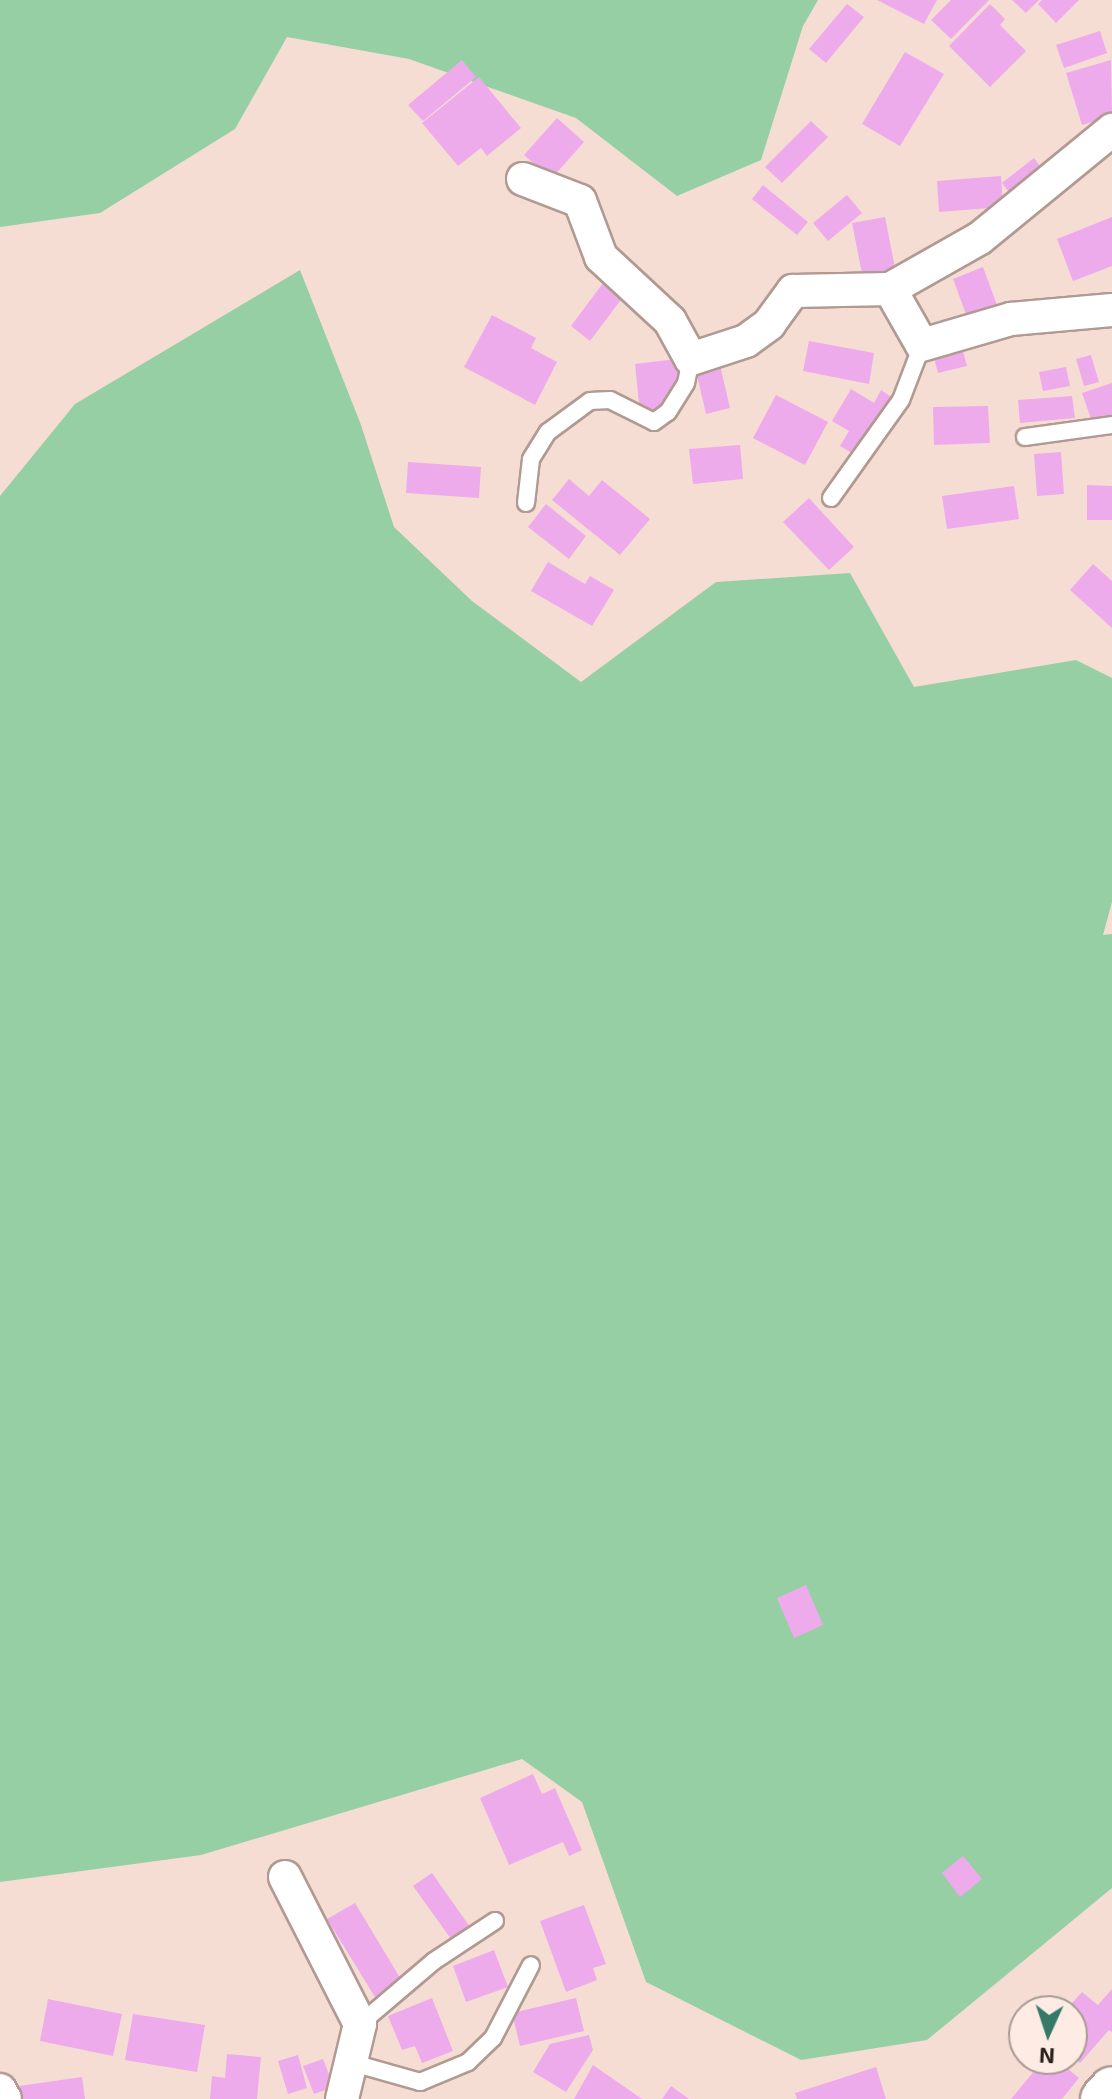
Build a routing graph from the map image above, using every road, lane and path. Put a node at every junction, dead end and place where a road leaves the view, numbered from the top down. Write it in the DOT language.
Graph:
graph roads {
  1 [pos="1112,130"];
  2 [pos="523,179"];
  3 [pos="890,289"];
  4 [pos="1112,310"];
  5 [pos="922,345"];
  6 [pos="691,359"];
  7 [pos="1112,425"];
  8 [pos="1025,437"];
  9 [pos="831,498"];
  10 [pos="526,503"];
  11 [pos="285,1877"];
  12 [pos="495,1921"];
  13 [pos="531,1965"];
  14 [pos="360,2024"];
  15 [pos="353,2063"];
  16 [pos="1112,2089"];
  17 [pos="0,2090"];
  18 [pos="5,2099"];
  19 [pos="342,2099"];
  20 [pos="1103,2099"];
  1 -- 3 [label="street"];
  2 -- 6 [label="street"];
  3 -- 5 [label="street"];
  3 -- 6 [label="street"];
  4 -- 5 [label="street"];
  5 -- 9 [label="lane"];
  6 -- 10 [label="lane"];
  7 -- 8 [label="lane"];
  11 -- 14 [label="street"];
  12 -- 14 [label="lane"];
  13 -- 15 [label="lane"];
  14 -- 15 [label="street"];
  15 -- 19 [label="street"];
  16 -- 20 [label="main road"];
  17 -- 18 [label="street"];
}
